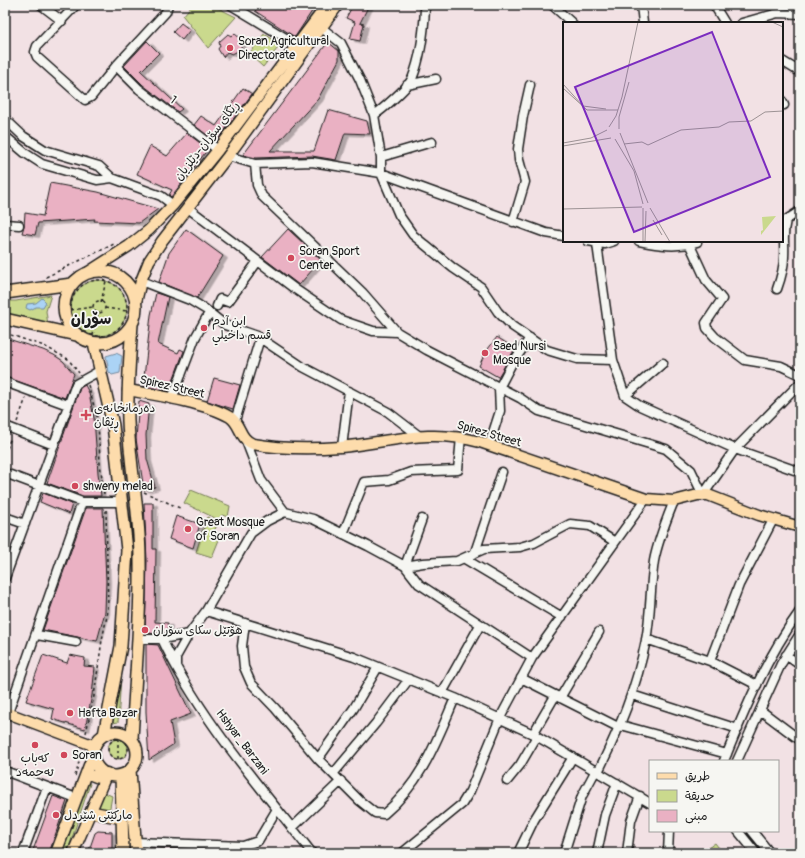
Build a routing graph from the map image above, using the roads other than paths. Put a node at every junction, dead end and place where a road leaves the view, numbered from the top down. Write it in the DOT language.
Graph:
graph roads {
  1 [pos="41,5"];
  2 [pos="76,5"];
  3 [pos="168,5"];
  4 [pos="231,5"];
  5 [pos="327,5"];
  6 [pos="338,5"];
  7 [pos="552,5"];
  8 [pos="641,5"];
  9 [pos="714,5"];
  10 [pos="243,8"];
  11 [pos="425,8"];
  12 [pos="777,9"];
  13 [pos="800,14"];
  14 [pos="62,20"];
  15 [pos="760,20"];
  16 [pos="314,22"];
  17 [pos="571,22"];
  18 [pos="643,22"];
  19 [pos="724,22"];
  20 [pos="748,22"];
  21 [pos="323,28"];
  22 [pos="296,45"];
  23 [pos="783,62"];
  24 [pos="116,66"];
  25 [pos="800,72"];
  26 [pos="436,79"];
  27 [pos="408,85"];
  28 [pos="530,85"];
  29 [pos="374,115"];
  30 [pos="5,119"];
  31 [pos="5,136"];
  32 [pos="432,142"];
  33 [pos="218,150"];
  34 [pos="228,156"];
  35 [pos="382,157"];
  36 [pos="255,164"];
  37 [pos="381,173"];
  38 [pos="112,178"];
  39 [pos="173,205"];
  40 [pos="188,208"];
  41 [pos="800,211"];
  42 [pos="784,216"];
  43 [pos="513,222"];
  44 [pos="5,224"];
  45 [pos="19,225"];
  46 [pos="563,236"];
  47 [pos="591,242"];
  48 [pos="611,242"];
  49 [pos="647,242"];
  50 [pos="783,242"];
  51 [pos="691,243"];
  52 [pos="597,244"];
  53 [pos="258,261"];
  54 [pos="87,273"];
  55 [pos="141,281"];
  56 [pos="72,284"];
  57 [pos="777,288"];
  58 [pos="5,293"];
  59 [pos="136,302"];
  60 [pos="217,306"];
  61 [pos="209,313"];
  62 [pos="5,319"];
  63 [pos="132,324"];
  64 [pos="397,332"];
  65 [pos="76,335"];
  66 [pos="260,338"];
  67 [pos="530,338"];
  68 [pos="94,339"];
  69 [pos="613,360"];
  70 [pos="663,363"];
  71 [pos="101,370"];
  72 [pos="800,375"];
  73 [pos="5,382"];
  74 [pos="800,383"];
  75 [pos="499,388"];
  76 [pos="128,390"];
  77 [pos="349,391"];
  78 [pos="625,396"];
  79 [pos="172,399"];
  80 [pos="68,405"];
  81 [pos="236,421"];
  82 [pos="5,426"];
  83 [pos="418,436"];
  84 [pos="461,437"];
  85 [pos="246,441"];
  86 [pos="54,445"];
  87 [pos="489,445"];
  88 [pos="342,447"];
  89 [pos="735,449"];
  90 [pos="502,472"];
  91 [pos="800,472"];
  92 [pos="5,473"];
  93 [pos="39,484"];
  94 [pos="703,495"];
  95 [pos="646,499"];
  96 [pos="674,500"];
  97 [pos="82,502"];
  98 [pos="122,502"];
  99 [pos="285,512"];
  100 [pos="5,517"];
  101 [pos="422,519"];
  102 [pos="774,520"];
  103 [pos="25,524"];
  104 [pos="800,527"];
  105 [pos="343,534"];
  106 [pos="615,542"];
  107 [pos="475,552"];
  108 [pos="465,558"];
  109 [pos="405,566"];
  110 [pos="7,568"];
  111 [pos="5,578"];
  112 [pos="206,611"];
  113 [pos="800,611"];
  114 [pos="562,617"];
  115 [pos="245,623"];
  116 [pos="480,625"];
  117 [pos="599,632"];
  118 [pos="37,634"];
  119 [pos="189,634"];
  120 [pos="800,634"];
  121 [pos="138,639"];
  122 [pos="162,639"];
  123 [pos="646,639"];
  124 [pos="76,642"];
  125 [pos="786,654"];
  126 [pos="532,658"];
  127 [pos="710,660"];
  128 [pos="800,665"];
  129 [pos="176,666"];
  130 [pos="378,667"];
  131 [pos="522,678"];
  132 [pos="409,679"];
  133 [pos="757,685"];
  134 [pos="442,693"];
  135 [pos="632,695"];
  136 [pos="558,697"];
  137 [pos="454,698"];
  138 [pos="760,710"];
  139 [pos="6,713"];
  140 [pos="500,718"];
  141 [pos="620,726"];
  142 [pos="738,729"];
  143 [pos="104,735"];
  144 [pos="535,735"];
  145 [pos="132,739"];
  146 [pos="800,740"];
  147 [pos="94,749"];
  148 [pos="573,756"];
  149 [pos="725,757"];
  150 [pos="318,759"];
  151 [pos="737,760"];
  152 [pos="597,771"];
  153 [pos="126,772"];
  154 [pos="86,773"];
  155 [pos="6,774"];
  156 [pos="333,774"];
  157 [pos="105,777"];
  158 [pos="507,781"];
  159 [pos="341,782"];
  160 [pos="617,783"];
  161 [pos="47,787"];
  162 [pos="72,796"];
  163 [pos="640,796"];
  164 [pos="649,802"];
  165 [pos="278,809"];
  166 [pos="91,812"];
  167 [pos="122,818"];
  168 [pos="292,828"];
  169 [pos="669,832"];
  170 [pos="739,832"];
  171 [pos="753,832"];
  172 [pos="135,848"];
  173 [pos="23,853"];
  174 [pos="56,853"];
  175 [pos="73,853"];
  176 [pos="123,853"];
  177 [pos="312,853"];
  178 [pos="402,853"];
  179 [pos="518,853"];
  180 [pos="564,853"];
  181 [pos="597,853"];
  182 [pos="627,853"];
  183 [pos="668,853"];
  184 [pos="756,853"];
  185 [pos="770,853"];
  1 -- 14 [label="street"];
  2 -- 14 [label="street"];
  3 -- 24 [label="street"];
  4 -- 10 [label="street"];
  5 -- 16 [label="main road, ڕێگای سۆران-دێلزیان"];
  6 -- 21 [label="main road"];
  7 -- 17 [label="street"];
  8 -- 18 [label="street"];
  9 -- 19 [label="street"];
  10 -- 22 [label="street"];
  11 -- 27 [label="street"];
  12 -- 13 [label="street"];
  12 -- 15 [label="street"];
  14 -- 24 [label="street"];
  15 -- 20 [label="street"];
  16 -- 21 [label="street"];
  16 -- 22 [label="main road, ڕێگای سۆران-دێلزیان"];
  21 -- 29 [label="street"];
  21 -- 34 [label="main road"];
  22 -- 33 [label="main road, ڕێگای سۆران-دێلزیان"];
  23 -- 25 [label="street"];
  24 -- 33 [label="street, 1"];
  26 -- 27 [label="street"];
  27 -- 29 [label="street"];
  28 -- 43 [label="street"];
  29 -- 35 [label="street"];
  30 -- 38 [label="street"];
  31 -- 38 [label="street"];
  32 -- 35 [label="street"];
  33 -- 39 [label="main road, ڕێگای سۆران-دێلزیان"];
  34 -- 36 [label="street"];
  34 -- 40 [label="main road"];
  35 -- 37 [label="street"];
  36 -- 37 [label="street"];
  36 -- 64 [label="street"];
  37 -- 43 [label="street"];
  37 -- 67 [label="street"];
  38 -- 39 [label="street"];
  39 -- 54 [label="main road, ڕێگای سۆران-دێلزیان"];
  40 -- 53 [label="street"];
  40 -- 55 [label="main road"];
  41 -- 42 [label="street"];
  43 -- 46 [label="street"];
  44 -- 45 [label="street"];
  47 -- 52 [label="street"];
  48 -- 52 [label="street"];
  49 -- 51 [label="street"];
  50 -- 57 [label="street"];
  51 -- 72 [label="street"];
  52 -- 69 [label="street"];
  53 -- 60 [label="street"];
  53 -- 64 [label="street"];
  54 -- 56 [label="highway"];
  54 -- 59 [label="highway"];
  55 -- 59 [label="main road"];
  55 -- 61 [label="street"];
  56 -- 58 [label="highway"];
  56 -- 65 [label="highway"];
  59 -- 63 [label="highway"];
  61 -- 66 [label="street"];
  61 -- 79 [label="street"];
  62 -- 65 [label="highway"];
  63 -- 68 [label="highway"];
  63 -- 76 [label="highway"];
  64 -- 75 [label="street"];
  65 -- 68 [label="highway"];
  66 -- 77 [label="street"];
  66 -- 81 [label="street"];
  67 -- 69 [label="street"];
  67 -- 75 [label="street"];
  68 -- 71 [label="highway"];
  69 -- 78 [label="street"];
  70 -- 78 [label="street"];
  71 -- 80 [label="street"];
  71 -- 98 [label="highway"];
  73 -- 80 [label="street"];
  74 -- 89 [label="street"];
  75 -- 87 [label="street"];
  75 -- 94 [label="street"];
  76 -- 79 [label="main road, Spirez Street"];
  76 -- 121 [label="highway"];
  77 -- 83 [label="street"];
  77 -- 88 [label="street"];
  78 -- 89 [label="street"];
  79 -- 81 [label="main road, Spirez Street"];
  80 -- 86 [label="street"];
  81 -- 85 [label="main road"];
  82 -- 86 [label="street"];
  83 -- 84 [label="main road, Spirez Street"];
  83 -- 88 [label="main road, Spirez Street"];
  84 -- 87 [label="main road, Spirez Street"];
  84 -- 105 [label="street"];
  85 -- 88 [label="main road, Spirez Street"];
  85 -- 99 [label="street"];
  86 -- 93 [label="street"];
  87 -- 95 [label="main road, Spirez Street"];
  89 -- 91 [label="street"];
  89 -- 94 [label="street"];
  90 -- 107 [label="street"];
  92 -- 93 [label="street"];
  93 -- 97 [label="street"];
  93 -- 103 [label="street"];
  94 -- 96 [label="main road, Spirez Street"];
  94 -- 102 [label="main road, Spirez Street"];
  95 -- 96 [label="main road, Spirez Street"];
  95 -- 106 [label="street"];
  96 -- 123 [label="street"];
  97 -- 98 [label="street"];
  97 -- 118 [label="street"];
  98 -- 143 [label="highway"];
  99 -- 105 [label="street"];
  99 -- 112 [label="street"];
  100 -- 103 [label="street"];
  101 -- 109 [label="street"];
  102 -- 104 [label="main road, Spirez Street"];
  102 -- 127 [label="street"];
  103 -- 110 [label="street"];
  105 -- 109 [label="street"];
  106 -- 107 [label="street"];
  106 -- 114 [label="street"];
  107 -- 108 [label="street"];
  108 -- 109 [label="street"];
  108 -- 114 [label="street"];
  109 -- 116 [label="street"];
  110 -- 111 [label="street"];
  112 -- 115 [label="street"];
  112 -- 119 [label="street"];
  113 -- 133 [label="street"];
  114 -- 126 [label="street"];
  115 -- 130 [label="street"];
  115 -- 150 [label="street"];
  116 -- 126 [label="street"];
  116 -- 134 [label="street"];
  117 -- 136 [label="street"];
  118 -- 124 [label="street"];
  118 -- 139 [label="street"];
  119 -- 122 [label="street"];
  119 -- 129 [label="street"];
  120 -- 125 [label="street"];
  121 -- 122 [label="street"];
  121 -- 145 [label="highway"];
  122 -- 129 [label="street, Hshyar_Barzani"];
  123 -- 127 [label="street"];
  123 -- 135 [label="street"];
  125 -- 128 [label="street"];
  125 -- 138 [label="street"];
  126 -- 131 [label="street"];
  127 -- 133 [label="street"];
  129 -- 165 [label="street, Hshyar_Barzani"];
  130 -- 132 [label="street"];
  130 -- 150 [label="street"];
  131 -- 136 [label="street"];
  131 -- 140 [label="street"];
  132 -- 134 [label="street"];
  132 -- 156 [label="street"];
  133 -- 142 [label="street"];
  134 -- 137 [label="street"];
  135 -- 141 [label="street"];
  135 -- 142 [label="street"];
  136 -- 141 [label="street"];
  136 -- 144 [label="street"];
  137 -- 140 [label="street"];
  137 -- 159 [label="street"];
  138 -- 146 [label="street"];
  138 -- 151 [label="street"];
  139 -- 147 [label="main road"];
  140 -- 144 [label="street"];
  140 -- 178 [label="street"];
  141 -- 149 [label="street"];
  141 -- 152 [label="street"];
  142 -- 149 [label="street"];
  143 -- 145 [label="highway"];
  143 -- 147 [label="highway"];
  144 -- 148 [label="street"];
  144 -- 158 [label="street"];
  145 -- 153 [label="highway"];
  147 -- 154 [label="main road"];
  147 -- 157 [label="highway"];
  148 -- 152 [label="street"];
  148 -- 179 [label="street"];
  150 -- 156 [label="street"];
  152 -- 160 [label="street"];
  152 -- 180 [label="street"];
  153 -- 157 [label="highway"];
  153 -- 167 [label="highway"];
  153 -- 172 [label="highway"];
  154 -- 157 [label="main road"];
  154 -- 162 [label="main road"];
  155 -- 161 [label="street"];
  156 -- 159 [label="street"];
  157 -- 166 [label="main road"];
  159 -- 168 [label="street"];
  160 -- 163 [label="street"];
  160 -- 181 [label="street"];
  161 -- 162 [label="street"];
  161 -- 173 [label="street"];
  162 -- 174 [label="main road"];
  163 -- 164 [label="street"];
  163 -- 182 [label="street"];
  165 -- 168 [label="street, Hshyar_Barzani"];
  165 -- 172 [label="street"];
  166 -- 167 [label="highway"];
  166 -- 175 [label="main road"];
  167 -- 176 [label="highway"];
  168 -- 177 [label="street, Hshyar_Barzani"];
  169 -- 183 [label="street"];
  170 -- 184 [label="street"];
  171 -- 185 [label="street"];
}
